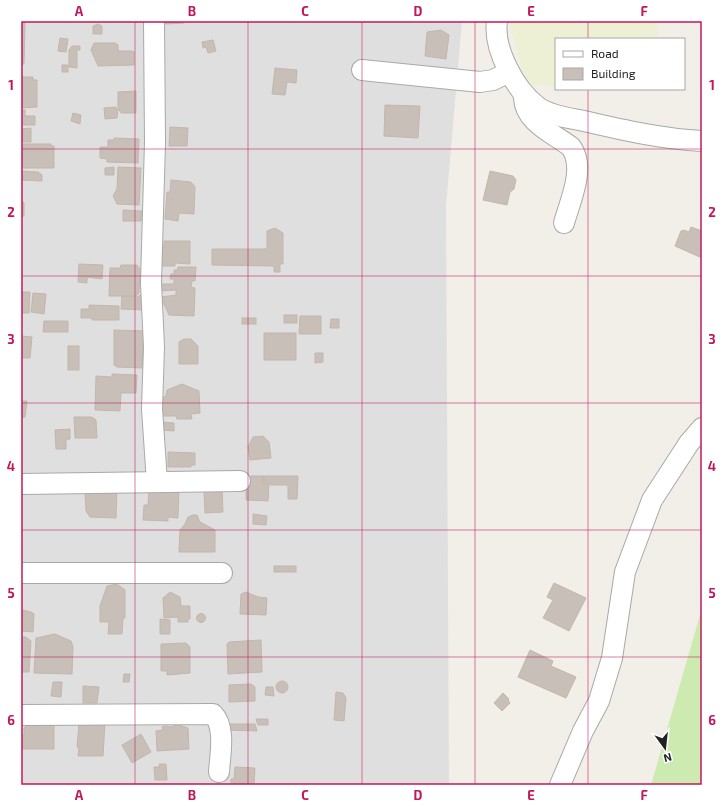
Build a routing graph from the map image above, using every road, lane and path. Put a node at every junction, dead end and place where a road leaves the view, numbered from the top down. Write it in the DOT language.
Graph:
graph roads {
  1 [pos="154,21"];
  2 [pos="497,21"];
  3 [pos="362,70"];
  4 [pos="509,72"];
  5 [pos="524,92"];
  6 [pos="702,141"];
  7 [pos="564,223"];
  8 [pos="702,428"];
  9 [pos="240,481"];
  10 [pos="156,482"];
  11 [pos="21,484"];
  12 [pos="21,573"];
  13 [pos="222,573"];
  14 [pos="21,715"];
  15 [pos="219,772"];
  16 [pos="560,785"];
  1 -- 10 [label="street"];
  2 -- 4 [label="street"];
  3 -- 4 [label="street"];
  4 -- 5 [label="street"];
  5 -- 6 [label="street"];
  5 -- 7 [label="street"];
  8 -- 16 [label="street"];
  9 -- 10 [label="street"];
  10 -- 11 [label="street"];
  12 -- 13 [label="street"];
  14 -- 15 [label="street"];
}
